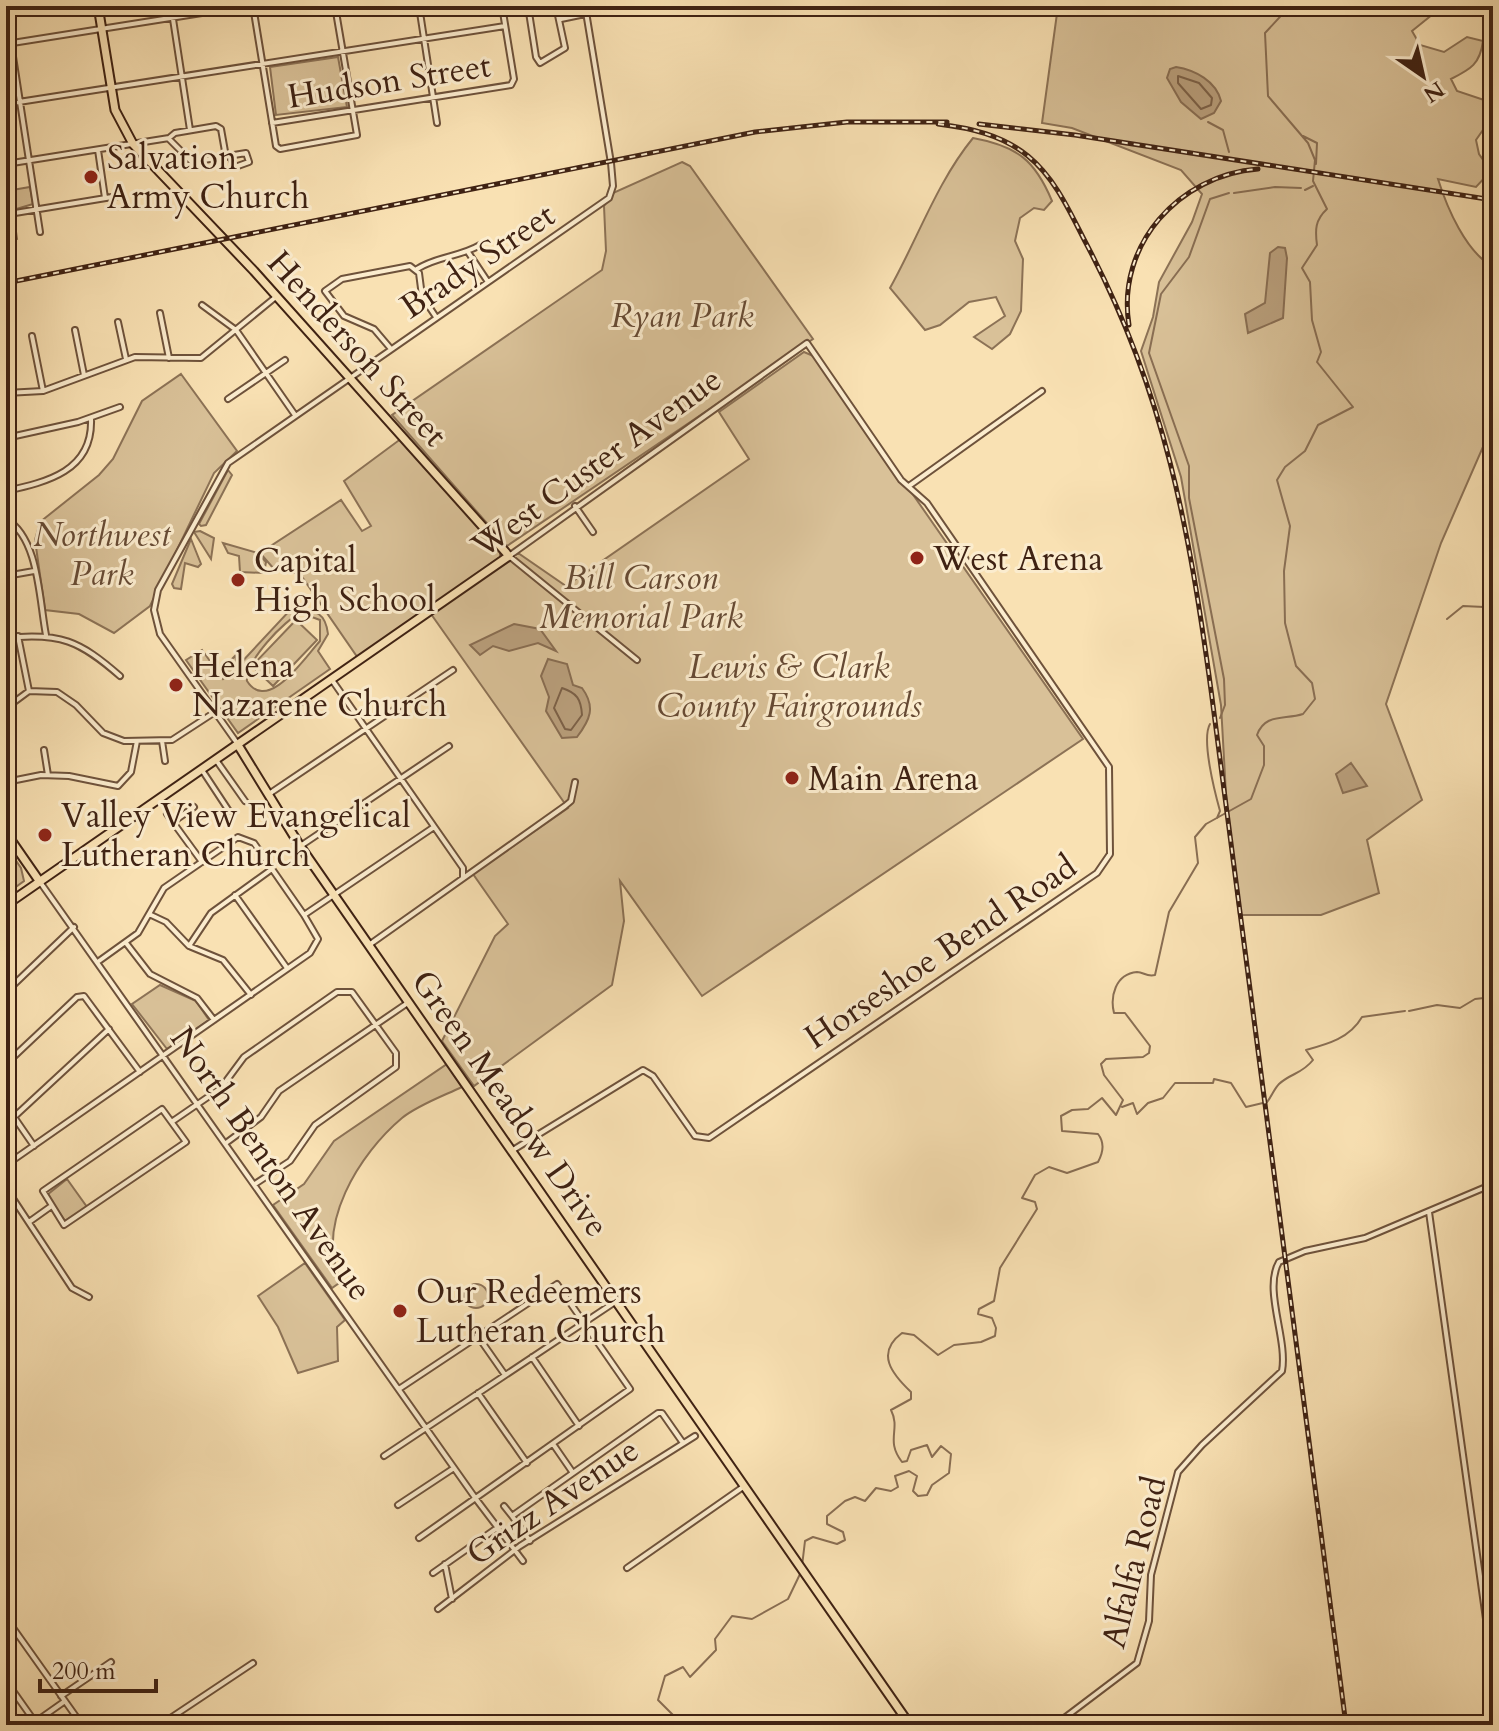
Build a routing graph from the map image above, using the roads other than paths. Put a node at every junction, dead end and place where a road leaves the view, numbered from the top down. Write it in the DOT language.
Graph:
graph roads {
  1 [pos="98,6"];
  2 [pos="171,6"];
  3 [pos="246,6"];
  4 [pos="253,6"];
  5 [pos="335,6"];
  6 [pos="419,6"];
  7 [pos="502,6"];
  8 [pos="528,6"];
  9 [pos="556,6"];
  10 [pos="585,6"];
  11 [pos="6,11"];
  12 [pos="586,14"];
  13 [pos="172,18"];
  14 [pos="561,19"];
  15 [pos="505,26"];
  16 [pos="102,29"];
  17 [pos="424,39"];
  18 [pos="8,43"];
  19 [pos="343,51"];
  20 [pos="262,64"];
  21 [pos="181,77"];
  22 [pos="111,88"];
  23 [pos="433,97"];
  24 [pos="20,102"];
  25 [pos="6,104"];
  26 [pos="353,110"];
  27 [pos="272,123"];
  28 [pos="437,123"];
  29 [pos="190,130"];
  30 [pos="169,138"];
  31 [pos="133,144"];
  32 [pos="98,150"];
  33 [pos="228,156"];
  34 [pos="29,160"];
  35 [pos="6,164"];
  36 [pos="118,196"];
  37 [pos="105,198"];
  38 [pos="37,210"];
  39 [pos="15,213"];
  40 [pos="40,232"];
  41 [pos="480,245"];
  42 [pos="468,252"];
  43 [pos="417,269"];
  44 [pos="488,282"];
  45 [pos="277,296"];
  46 [pos="202,305"];
  47 [pos="160,313"];
  48 [pos="436,317"];
  49 [pos="118,322"];
  50 [pos="75,330"];
  51 [pos="236,330"];
  52 [pos="32,336"];
  53 [pos="391,349"];
  54 [pos="818,355"];
  55 [pos="169,358"];
  56 [pos="126,359"];
  57 [pos="285,360"];
  58 [pos="265,373"];
  59 [pos="84,375"];
  60 [pos="350,377"];
  61 [pos="43,391"];
  62 [pos="1042,391"];
  63 [pos="6,393"];
  64 [pos="228,399"];
  65 [pos="120,407"];
  66 [pos="295,415"];
  67 [pos="91,419"];
  68 [pos="6,438"];
  69 [pos="909,486"];
  70 [pos="6,491"];
  71 [pos="575,506"];
  72 [pos="6,519"];
  73 [pos="593,532"];
  74 [pos="509,556"];
  75 [pos="34,571"];
  76 [pos="6,576"];
  77 [pos="46,635"];
  78 [pos="18,636"];
  79 [pos="6,638"];
  80 [pos="637,660"];
  81 [pos="453,670"];
  82 [pos="120,676"];
  83 [pos="332,680"];
  84 [pos="29,691"];
  85 [pos="6,708"];
  86 [pos="215,712"];
  87 [pos="366,729"];
  88 [pos="137,741"];
  89 [pos="162,741"];
  90 [pos="238,745"];
  91 [pos="449,746"];
  92 [pos="44,750"];
  93 [pos="216,760"];
  94 [pos="165,761"];
  95 [pos="202,770"];
  96 [pos="48,775"];
  97 [pos="400,779"];
  98 [pos="6,782"];
  99 [pos="575,782"];
  100 [pos="268,795"];
  101 [pos="245,801"];
  102 [pos="194,807"];
  103 [pos="229,811"];
  104 [pos="167,814"];
  105 [pos="172,822"];
  106 [pos="434,827"];
  107 [pos="6,833"];
  108 [pos="300,846"];
  109 [pos="202,862"];
  110 [pos="272,869"];
  111 [pos="463,878"];
  112 [pos="40,882"];
  113 [pos="235,895"];
  114 [pos="334,895"];
  115 [pos="6,905"];
  116 [pos="149,914"];
  117 [pos="304,915"];
  118 [pos="74,927"];
  119 [pos="126,943"];
  120 [pos="369,945"];
  121 [pos="189,946"];
  122 [pos="99,961"];
  123 [pos="288,969"];
  124 [pos="6,992"];
  125 [pos="251,995"];
  126 [pos="409,1002"];
  127 [pos="214,1020"];
  128 [pos="376,1024"];
  129 [pos="109,1029"];
  130 [pos="164,1055"];
  131 [pos="6,1064"];
  132 [pos="140,1072"];
  133 [pos="198,1103"];
  134 [pos="6,1111"];
  135 [pos="14,1117"];
  136 [pos="173,1121"];
  137 [pos="226,1143"];
  138 [pos="34,1146"];
  139 [pos="513,1151"];
  140 [pos="6,1165"];
  141 [pos="1493,1184"];
  142 [pos="255,1185"];
  143 [pos="6,1188"];
  144 [pos="51,1207"];
  145 [pos="1429,1211"];
  146 [pos="29,1222"];
  147 [pos="89,1297"];
  148 [pos="617,1300"];
  149 [pos="585,1322"];
  150 [pos="477,1335"];
  151 [pos="532,1357"];
  152 [pos="505,1375"];
  153 [pos="399,1389"];
  154 [pos="478,1393"];
  155 [pos="579,1426"];
  156 [pos="427,1428"];
  157 [pos="695,1436"];
  158 [pos="683,1443"];
  159 [pos="553,1444"];
  160 [pos="384,1456"];
  161 [pos="527,1463"];
  162 [pos="454,1468"];
  163 [pos="573,1473"];
  164 [pos="745,1485"];
  165 [pos="476,1499"];
  166 [pos="398,1505"];
  167 [pos="504,1506"];
  168 [pos="512,1516"];
  169 [pos="497,1528"];
  170 [pos="419,1538"];
  171 [pos="530,1541"];
  172 [pos="516,1550"];
  173 [pos="523,1561"];
  174 [pos="445,1564"];
  175 [pos="627,1568"];
  176 [pos="433,1573"];
  177 [pos="452,1599"];
  178 [pos="438,1609"];
  179 [pos="6,1618"];
  180 [pos="15,1631"];
  181 [pos="9,1635"];
  182 [pos="111,1662"];
  183 [pos="253,1663"];
  184 [pos="1493,1669"];
  185 [pos="6,1681"];
  186 [pos="8,1688"];
  187 [pos="61,1696"];
  188 [pos="65,1701"];
  189 [pos="33,1724"];
  190 [pos="82,1725"];
  191 [pos="160,1725"];
  192 [pos="910,1725"];
  193 [pos="1055,1725"];
  1 -- 16 [label="main road, Henderson Street"];
  2 -- 13 [label="street"];
  3 -- 13 [label="street"];
  4 -- 20 [label="street"];
  5 -- 19 [label="street"];
  6 -- 17 [label="street"];
  7 -- 15 [label="street"];
  8 -- 14 [label="street"];
  9 -- 14 [label="street"];
  10 -- 12 [label="street"];
  11 -- 18 [label="street"];
  12 -- 14 [label="street"];
  12 -- 44 [label="street, Brady Street"];
  13 -- 16 [label="street"];
  13 -- 21 [label="street"];
  15 -- 17 [label="street"];
  15 -- 23 [label="street, Hudson Street"];
  16 -- 18 [label="street"];
  16 -- 22 [label="main road, Henderson Street"];
  17 -- 19 [label="street"];
  17 -- 23 [label="street"];
  18 -- 24 [label="street"];
  19 -- 20 [label="street"];
  19 -- 26 [label="street"];
  20 -- 21 [label="street"];
  20 -- 27 [label="street"];
  21 -- 22 [label="street"];
  21 -- 29 [label="street"];
  22 -- 24 [label="street"];
  22 -- 31 [label="main road, Henderson Street"];
  23 -- 26 [label="street, Hudson Street"];
  23 -- 28 [label="street"];
  24 -- 25 [label="street"];
  24 -- 34 [label="street"];
  26 -- 27 [label="street, Hudson Street"];
  26 -- 27 [label="street"];
  29 -- 30 [label="street"];
  29 -- 33 [label="street"];
  30 -- 31 [label="street"];
  30 -- 33 [label="street"];
  31 -- 32 [label="street"];
  31 -- 45 [label="main road, Henderson Street"];
  32 -- 34 [label="street"];
  32 -- 37 [label="street"];
  33 -- 33 [label="street"];
  34 -- 35 [label="street"];
  34 -- 38 [label="street"];
  36 -- 37 [label="street"];
  37 -- 38 [label="street"];
  38 -- 39 [label="street"];
  38 -- 40 [label="street"];
  41 -- 42 [label="street"];
  42 -- 43 [label="street"];
  42 -- 44 [label="street"];
  43 -- 48 [label="street"];
  43 -- 53 [label="street"];
  44 -- 48 [label="street, Brady Street"];
  45 -- 51 [label="street"];
  45 -- 60 [label="main road, Henderson Street"];
  46 -- 51 [label="street"];
  47 -- 55 [label="street"];
  48 -- 53 [label="street, Brady Street"];
  49 -- 56 [label="street"];
  50 -- 59 [label="street"];
  51 -- 55 [label="street"];
  51 -- 58 [label="street"];
  52 -- 61 [label="street"];
  53 -- 60 [label="street, Brady Street"];
  54 -- 69 [label="street, Horseshoe Bend Road"];
  54 -- 71 [label="street, West Custer Avenue"];
  55 -- 56 [label="street"];
  56 -- 59 [label="street"];
  57 -- 58 [label="street"];
  58 -- 64 [label="street"];
  58 -- 66 [label="street"];
  59 -- 61 [label="street"];
  60 -- 66 [label="street, Brady Street"];
  60 -- 74 [label="main road, Henderson Street"];
  61 -- 63 [label="street"];
  62 -- 69 [label="street"];
  65 -- 67 [label="street"];
  66 -- 86 [label="street, Brady Street"];
  67 -- 68 [label="street"];
  67 -- 70 [label="street"];
  69 -- 139 [label="street, Horseshoe Bend Road"];
  71 -- 73 [label="street"];
  71 -- 74 [label="street, West Custer Avenue"];
  72 -- 75 [label="street"];
  74 -- 80 [label="street"];
  74 -- 83 [label="main road, West Custer Avenue"];
  75 -- 76 [label="street"];
  75 -- 77 [label="street"];
  77 -- 78 [label="street"];
  77 -- 82 [label="street"];
  78 -- 79 [label="street"];
  78 -- 84 [label="street"];
  81 -- 87 [label="street"];
  83 -- 87 [label="street"];
  83 -- 90 [label="main road, West Custer Avenue"];
  84 -- 85 [label="street"];
  84 -- 88 [label="street"];
  86 -- 89 [label="street"];
  86 -- 90 [label="street"];
  87 -- 97 [label="street"];
  87 -- 100 [label="street"];
  88 -- 89 [label="street"];
  88 -- 96 [label="street"];
  89 -- 94 [label="street"];
  90 -- 93 [label="main road, West Custer Avenue"];
  90 -- 100 [label="main road, Green Meadow Drive"];
  91 -- 97 [label="street"];
  92 -- 96 [label="street"];
  93 -- 95 [label="main road, West Custer Avenue"];
  93 -- 101 [label="street"];
  95 -- 103 [label="street"];
  95 -- 112 [label="main road, West Custer Avenue"];
  96 -- 98 [label="street"];
  97 -- 106 [label="street"];
  97 -- 108 [label="street"];
  99 -- 111 [label="street"];
  100 -- 108 [label="main road, Green Meadow Drive"];
  102 -- 105 [label="street"];
  104 -- 105 [label="street"];
  105 -- 109 [label="street"];
  106 -- 111 [label="street"];
  106 -- 114 [label="street"];
  107 -- 112 [label="main road, North Benton Avenue"];
  108 -- 114 [label="main road, Green Meadow Drive"];
  109 -- 110 [label="street"];
  109 -- 116 [label="street"];
  110 -- 113 [label="street"];
  110 -- 117 [label="street"];
  111 -- 120 [label="street"];
  112 -- 115 [label="main road, West Custer Avenue"];
  112 -- 118 [label="street, North Benton Avenue"];
  113 -- 121 [label="street"];
  113 -- 123 [label="street"];
  114 -- 117 [label="street"];
  114 -- 120 [label="main road, Green Meadow Drive"];
  116 -- 119 [label="street"];
  116 -- 121 [label="street"];
  117 -- 123 [label="street"];
  118 -- 122 [label="street, North Benton Avenue"];
  118 -- 124 [label="street"];
  119 -- 122 [label="street"];
  119 -- 127 [label="street"];
  120 -- 126 [label="main road, Green Meadow Drive"];
  121 -- 125 [label="street"];
  122 -- 130 [label="street, North Benton Avenue"];
  123 -- 125 [label="street"];
  125 -- 127 [label="street"];
  126 -- 128 [label="street"];
  126 -- 139 [label="main road, Green Meadow Drive"];
  127 -- 130 [label="street"];
  128 -- 133 [label="street"];
  128 -- 137 [label="street"];
  128 -- 142 [label="street"];
  129 -- 131 [label="street"];
  129 -- 132 [label="street"];
  129 -- 135 [label="street"];
  130 -- 132 [label="street"];
  130 -- 133 [label="street, North Benton Avenue"];
  132 -- 138 [label="street"];
  133 -- 136 [label="street"];
  133 -- 137 [label="street, North Benton Avenue"];
  134 -- 135 [label="street"];
  135 -- 138 [label="street"];
  136 -- 144 [label="street"];
  136 -- 144 [label="street"];
  137 -- 142 [label="street, North Benton Avenue"];
  138 -- 140 [label="street"];
  139 -- 148 [label="main road, Green Meadow Drive"];
  141 -- 145 [label="street, Alfalfa Road"];
  142 -- 153 [label="street, North Benton Avenue"];
  143 -- 146 [label="street"];
  144 -- 146 [label="street"];
  145 -- 184 [label="street"];
  145 -- 193 [label="street, Alfalfa Road"];
  146 -- 147 [label="street"];
  148 -- 149 [label="street"];
  148 -- 164 [label="main road, Green Meadow Drive"];
  149 -- 150 [label="street"];
  149 -- 151 [label="street"];
  149 -- 155 [label="street"];
  150 -- 152 [label="street"];
  150 -- 153 [label="street"];
  151 -- 152 [label="street"];
  151 -- 155 [label="street"];
  152 -- 154 [label="street"];
  153 -- 156 [label="street, North Benton Avenue"];
  154 -- 156 [label="street"];
  154 -- 161 [label="street"];
  155 -- 159 [label="street"];
  156 -- 160 [label="street"];
  156 -- 162 [label="street, North Benton Avenue"];
  157 -- 158 [label="street, Grizz Avenue"];
  158 -- 163 [label="street"];
  158 -- 171 [label="street, Grizz Avenue"];
  159 -- 161 [label="street"];
  159 -- 163 [label="street"];
  161 -- 165 [label="street"];
  162 -- 165 [label="street, North Benton Avenue"];
  162 -- 166 [label="street"];
  163 -- 168 [label="street"];
  164 -- 175 [label="street"];
  164 -- 192 [label="main road, Green Meadow Drive"];
  165 -- 169 [label="street, North Benton Avenue"];
  165 -- 170 [label="street"];
  167 -- 168 [label="street"];
  168 -- 171 [label="street"];
  169 -- 172 [label="street, North Benton Avenue"];
  169 -- 174 [label="street"];
  171 -- 172 [label="street, Grizz Avenue"];
  172 -- 173 [label="street, North Benton Avenue"];
  172 -- 177 [label="street, Grizz Avenue"];
  174 -- 176 [label="street"];
  174 -- 177 [label="street"];
  177 -- 178 [label="street, Grizz Avenue"];
  179 -- 180 [label="street"];
  180 -- 181 [label="street"];
  180 -- 187 [label="street"];
  182 -- 187 [label="street"];
  183 -- 191 [label="street"];
  185 -- 186 [label="street"];
  186 -- 189 [label="street"];
  187 -- 188 [label="street"];
  188 -- 189 [label="street"];
  188 -- 190 [label="street"];
}
